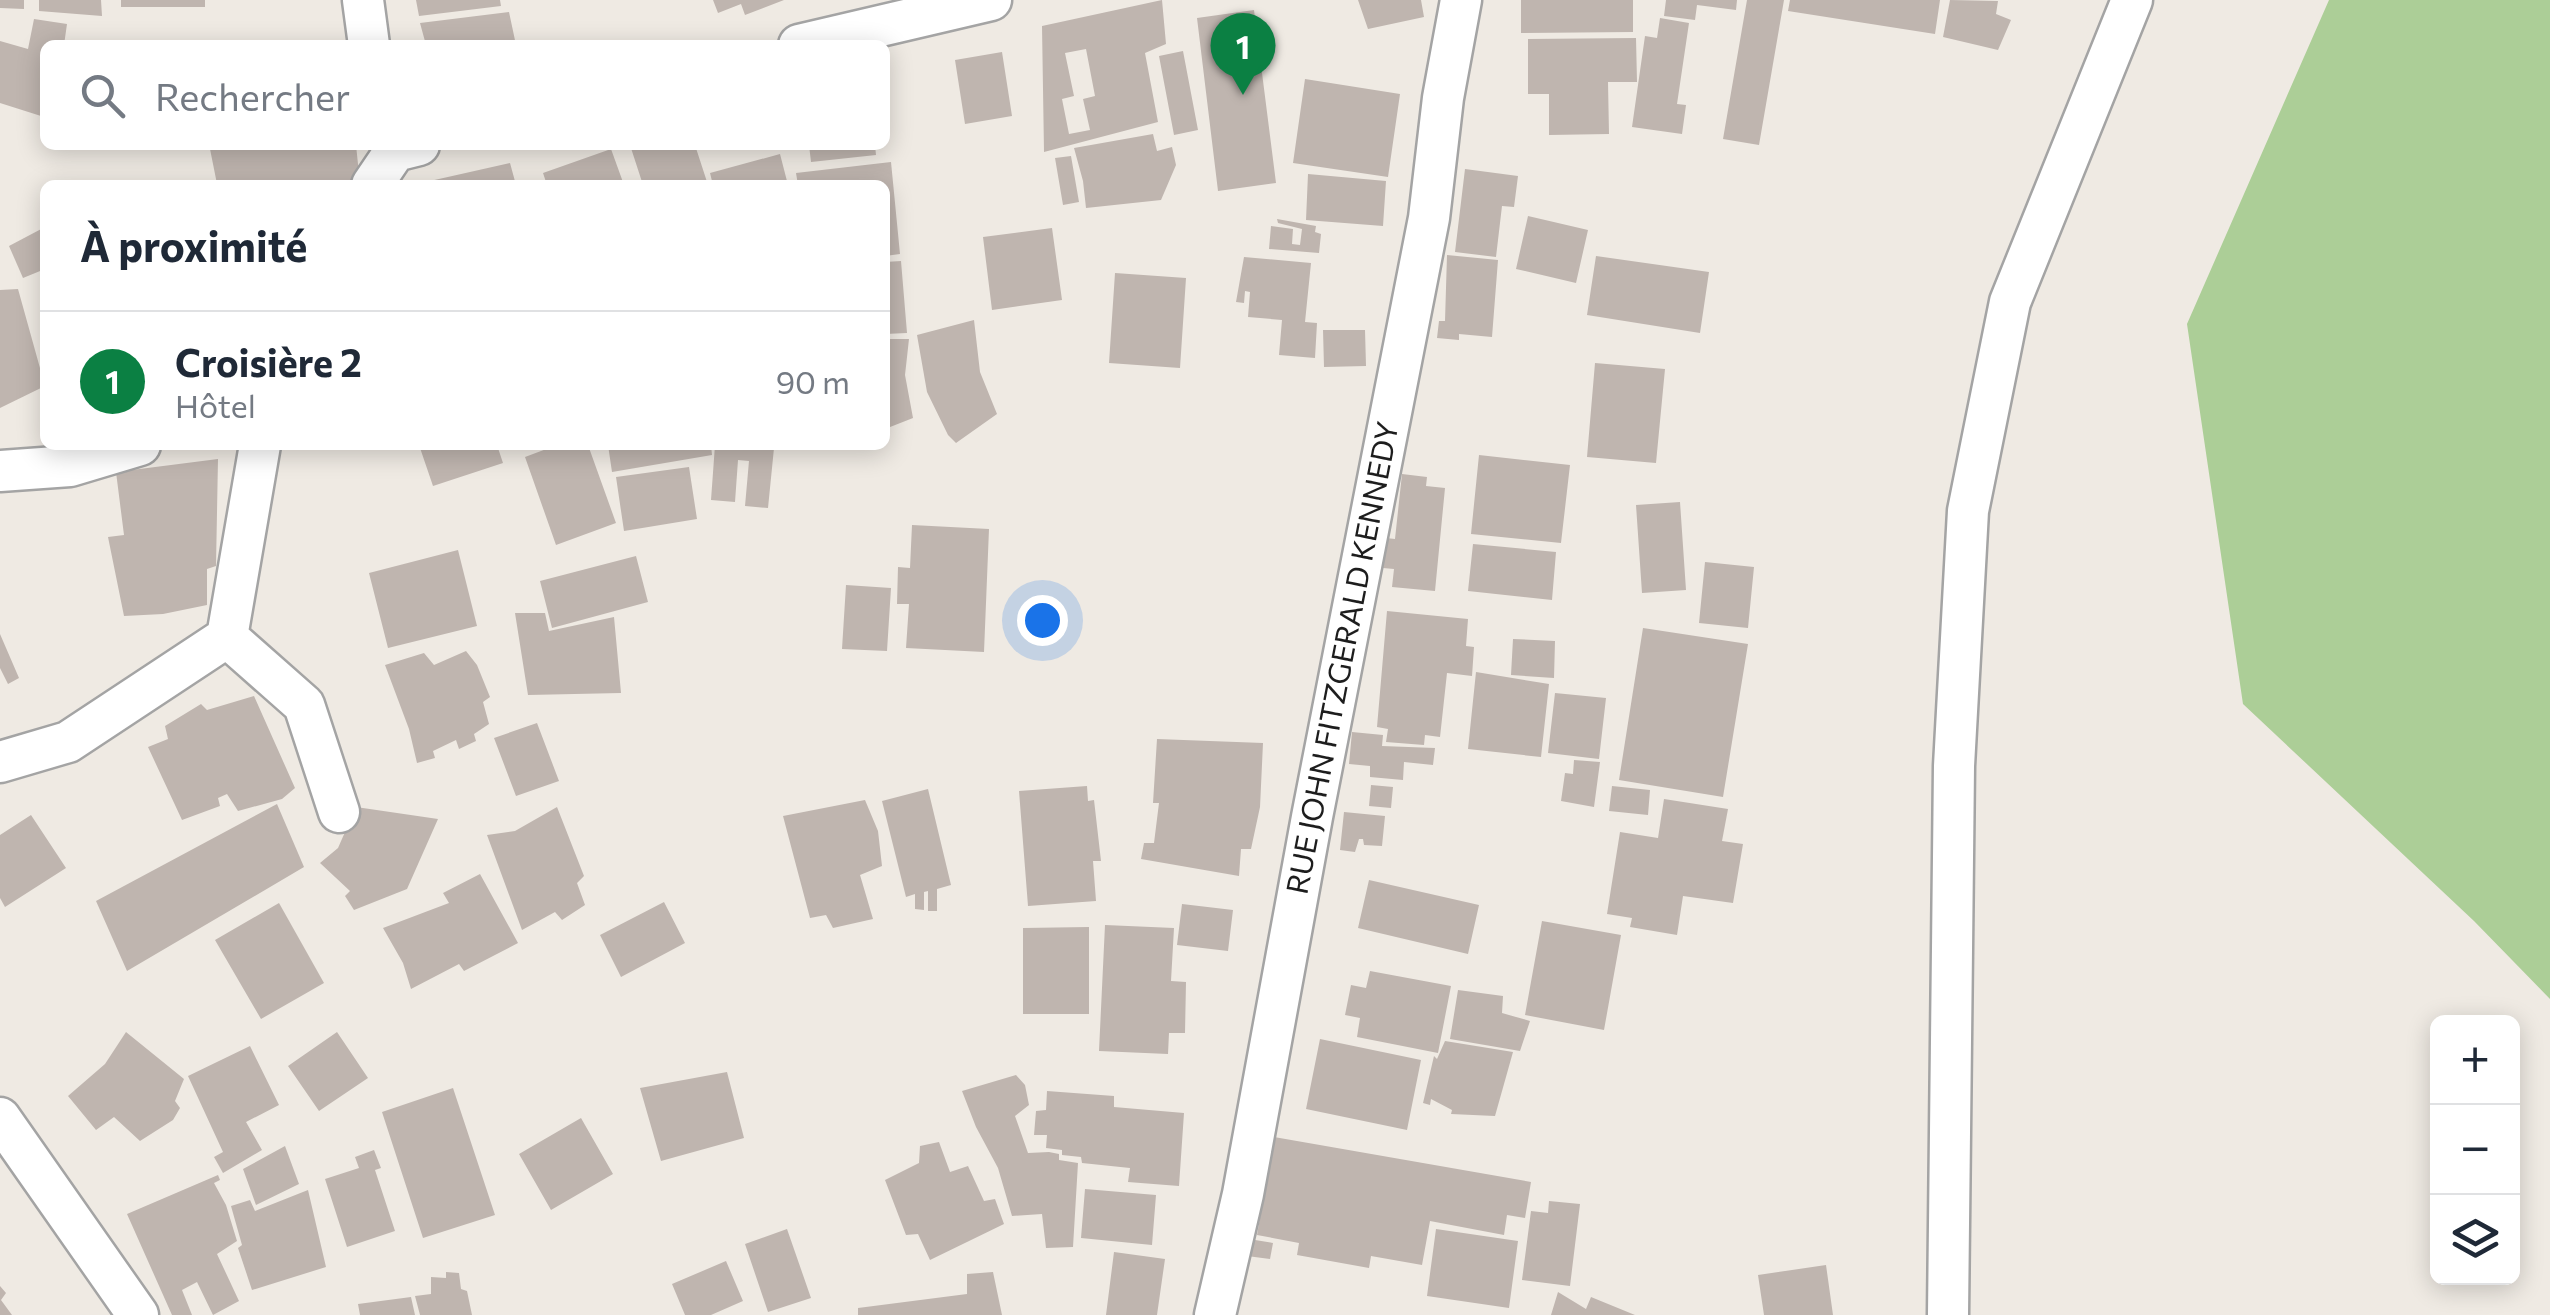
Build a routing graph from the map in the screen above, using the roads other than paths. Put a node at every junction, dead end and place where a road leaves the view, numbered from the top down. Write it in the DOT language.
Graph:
graph roads {
  1 [pos="363,0"];
  2 [pos="1460,0"];
  3 [pos="2132,0"];
  4 [pos="966,2"];
  5 [pos="369,40"];
  6 [pos="818,40"];
  7 [pos="401,150"];
  8 [pos="376,180"];
  9 [pos="123,450"];
  10 [pos="259,450"];
  11 [pos="0,472"];
  12 [pos="227,636"];
  13 [pos="0,762"];
  14 [pos="339,812"];
  15 [pos="0,1118"];
  16 [pos="138,1315"];
  17 [pos="1215,1315"];
  18 [pos="1948,1315"];
  1 -- 5 [label="street"];
  2 -- 17 [label="street, RUE JOHN FITZGERALD KENNEDY"];
  3 -- 18 [label="street"];
  4 -- 6 [label="street"];
  7 -- 8 [label="street"];
  9 -- 11 [label="street"];
  10 -- 12 [label="street"];
  12 -- 13 [label="street"];
  12 -- 14 [label="street"];
  15 -- 16 [label="street"];
}
